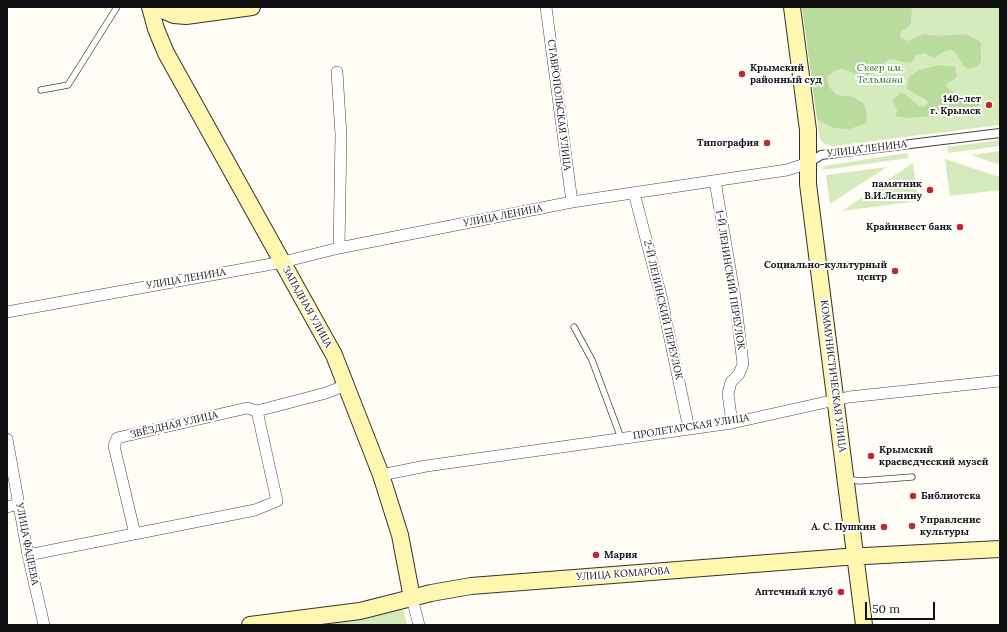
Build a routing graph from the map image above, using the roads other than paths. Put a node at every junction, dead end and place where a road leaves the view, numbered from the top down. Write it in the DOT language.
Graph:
graph roads {
  1 [pos="117,7"];
  2 [pos="150,7"];
  3 [pos="155,7"];
  4 [pos="252,7"];
  5 [pos="546,7"];
  6 [pos="792,7"];
  7 [pos="337,72"];
  8 [pos="40,90"];
  9 [pos="1000,133"];
  10 [pos="808,163"];
  11 [pos="715,181"];
  12 [pos="634,193"];
  13 [pos="572,202"];
  14 [pos="339,248"];
  15 [pos="283,262"];
  16 [pos="7,312"];
  17 [pos="574,327"];
  18 [pos="1000,381"];
  19 [pos="346,385"];
  20 [pos="836,400"];
  21 [pos="257,411"];
  22 [pos="732,423"];
  23 [pos="689,429"];
  24 [pos="621,438"];
  25 [pos="7,439"];
  26 [pos="382,475"];
  27 [pos="912,477"];
  28 [pos="846,479"];
  29 [pos="19,504"];
  30 [pos="7,507"];
  31 [pos="135,534"];
  32 [pos="1000,549"];
  33 [pos="28,555"];
  34 [pos="857,557"];
  35 [pos="412,598"];
  36 [pos="314,621"];
  37 [pos="44,625"];
  38 [pos="250,625"];
  39 [pos="419,625"];
  40 [pos="864,625"];
  1 -- 8 [label="lane"];
  2 -- 15 [label="main road, ЗАПАДНАЯ УЛИЦА"];
  3 -- 4 [label="main road"];
  5 -- 13 [label="street, СТАВРОПОЛЬСКАЯ УЛИЦА"];
  6 -- 10 [label="main road, КОММУНИСТИЧЕСКАЯ УЛИЦА"];
  7 -- 14 [label="street"];
  9 -- 10 [label="street, УЛИЦА ЛЕНИНА"];
  10 -- 11 [label="street, УЛИЦА ЛЕНИНА"];
  10 -- 20 [label="main road, КОММУНИСТИЧЕСКАЯ УЛИЦА"];
  11 -- 12 [label="street, УЛИЦА ЛЕНИНА"];
  11 -- 22 [label="street, 1-Й ЛЕНИНСКИЙ ПЕРЕУЛОК"];
  12 -- 13 [label="street, УЛИЦА ЛЕНИНА"];
  12 -- 23 [label="street, 2-Й ЛЕНИНСКИЙ ПЕРЕУЛОК"];
  13 -- 14 [label="street, УЛИЦА ЛЕНИНА"];
  14 -- 15 [label="street, УЛИЦА ЛЕНИНА"];
  15 -- 16 [label="street, УЛИЦА ЛЕНИНА"];
  15 -- 19 [label="main road, ЗАПАДНАЯ УЛИЦА"];
  17 -- 24 [label="lane"];
  18 -- 20 [label="street, ПРОЛЕТАРСКАЯ УЛИЦА"];
  19 -- 21 [label="street, ЗВЁЗДНАЯ УЛИЦА"];
  19 -- 26 [label="main road, ЗАПАДНАЯ УЛИЦА"];
  20 -- 22 [label="street, ПРОЛЕТАРСКАЯ УЛИЦА"];
  20 -- 28 [label="main road, КОММУНИСТИЧЕСКАЯ УЛИЦА"];
  21 -- 31 [label="street"];
  21 -- 31 [label="street, ЗВЁЗДНАЯ УЛИЦА"];
  22 -- 23 [label="street, ПРОЛЕТАРСКАЯ УЛИЦА"];
  23 -- 24 [label="street, ПРОЛЕТАРСКАЯ УЛИЦА"];
  24 -- 26 [label="street, ПРОЛЕТАРСКАЯ УЛИЦА"];
  25 -- 29 [label="street, УЛИЦА ФАДЕЕВА"];
  26 -- 35 [label="main road, ЗАПАДНАЯ УЛИЦА"];
  27 -- 28 [label="lane"];
  28 -- 34 [label="main road, КОММУНИСТИЧЕСКАЯ УЛИЦА"];
  29 -- 30 [label="street"];
  29 -- 33 [label="street, УЛИЦА ФАДЕЕВА"];
  31 -- 33 [label="street"];
  32 -- 34 [label="main road, УЛИЦА КОМАРОВА"];
  33 -- 37 [label="street, УЛИЦА ФАДЕЕВА"];
  34 -- 35 [label="main road, УЛИЦА КОМАРОВА"];
  34 -- 40 [label="main road, КОММУНИСТИЧЕСКАЯ УЛИЦА"];
  35 -- 36 [label="main road, УЛИЦА КОМАРОВА"];
  35 -- 39 [label="street, ЗАПАДНАЯ УЛИЦА"];
  36 -- 38 [label="main road, УЛИЦА КОМАРОВА"];
}
